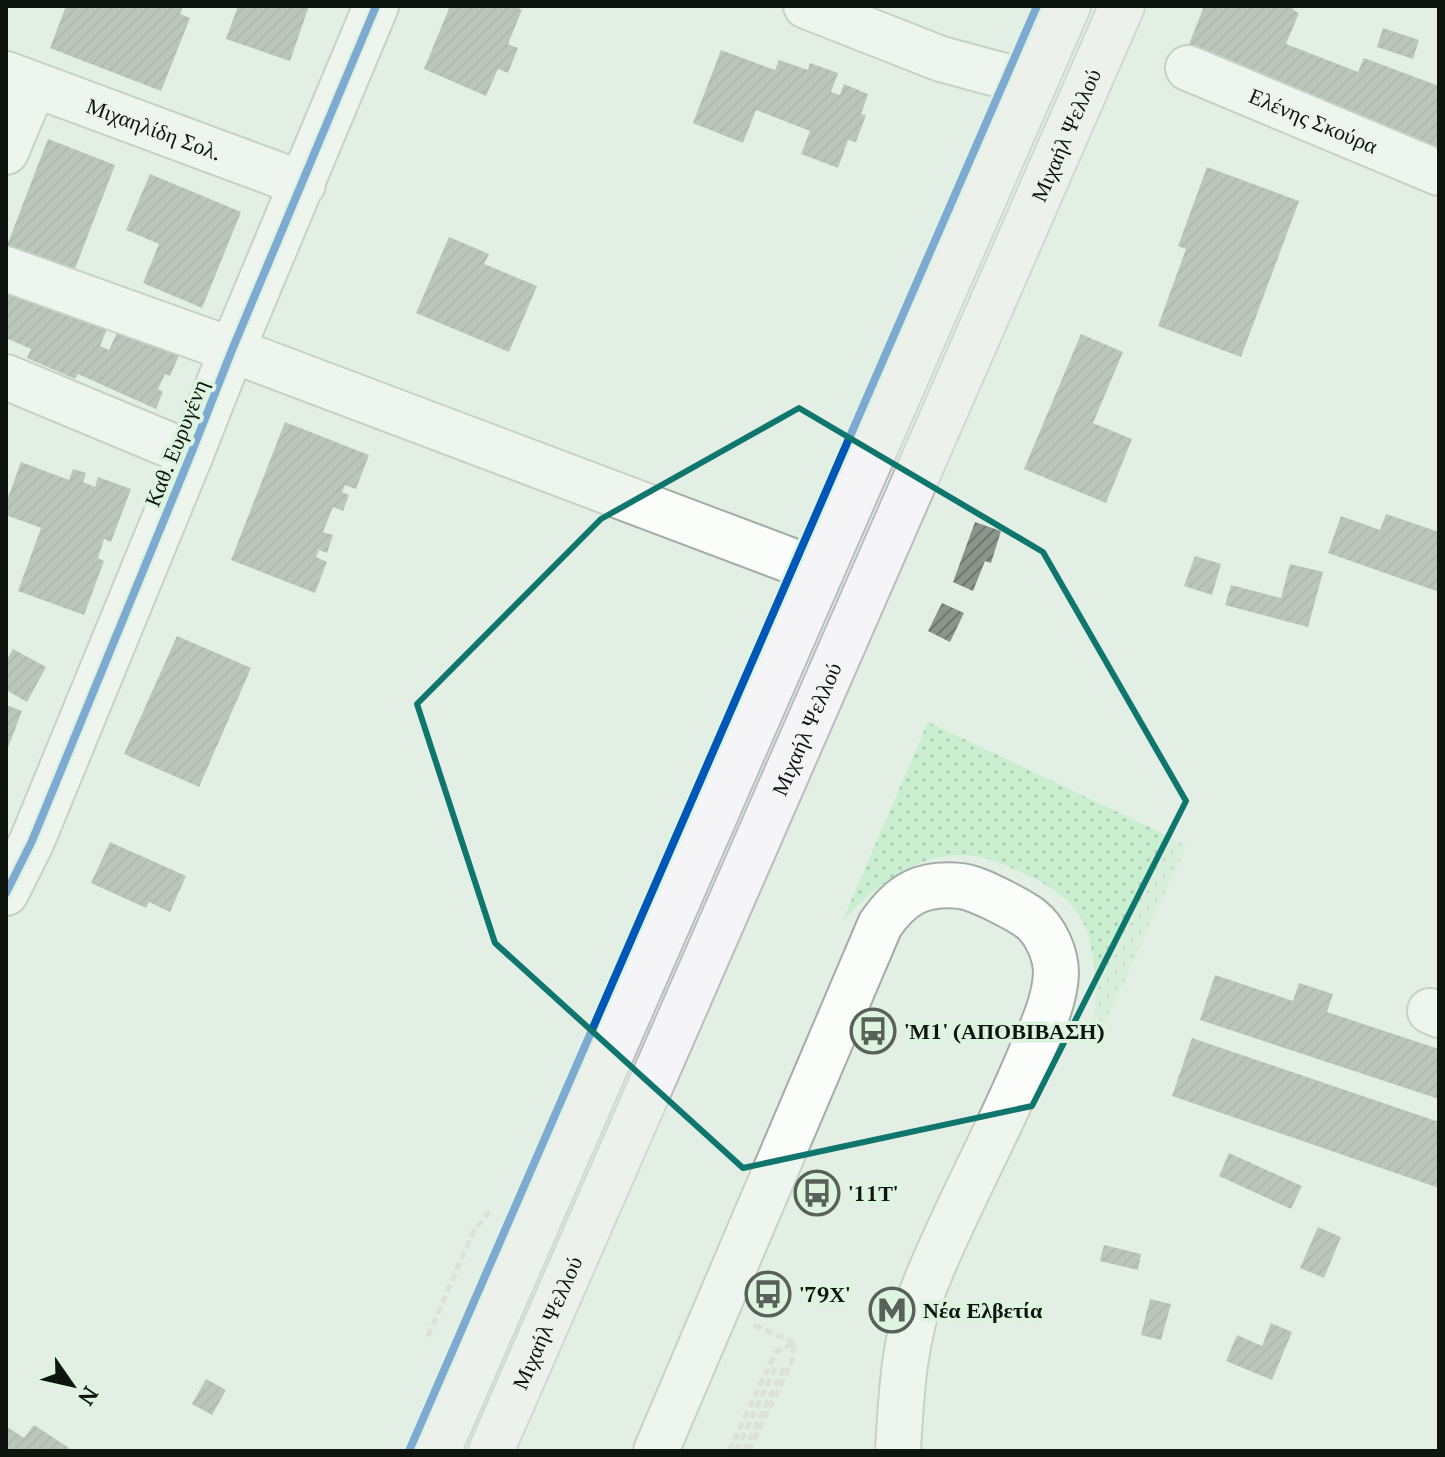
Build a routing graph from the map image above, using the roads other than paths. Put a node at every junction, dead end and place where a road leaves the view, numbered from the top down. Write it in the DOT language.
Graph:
graph roads {
  1 [pos="376,6"];
  2 [pos="806,6"];
  3 [pos="1068,6"];
  4 [pos="1122,6"];
  5 [pos="1188,68"];
  6 [pos="20,80"];
  7 [pos="1034,84"];
  8 [pos="6,152"];
  9 [pos="1439,173"];
  10 [pos="303,184"];
  11 [pos="6,269"];
  12 [pos="232,350"];
  13 [pos="6,377"];
  14 [pos="191,454"];
  15 [pos="821,572"];
  16 [pos="7,890"];
  17 [pos="438,1451"];
  18 [pos="491,1451"];
  19 [pos="656,1451"];
  20 [pos="898,1451"];
  1 -- 10 [label="street, Καθ. Ευρυγένη"];
  2 -- 7 [label="street"];
  3 -- 7 [label="main road"];
  4 -- 18 [label="main road, Μιχαήλ Ψελλού"];
  5 -- 9 [label="street, Ελένης Σκούρα"];
  6 -- 8 [label="street"];
  6 -- 10 [label="street, Μιχαηλίδη Σολ."];
  7 -- 15 [label="main road"];
  10 -- 12 [label="street, Καθ. Ευρυγένη"];
  11 -- 12 [label="street"];
  12 -- 14 [label="street, Καθ. Ευρυγένη"];
  12 -- 15 [label="street"];
  13 -- 14 [label="street"];
  14 -- 16 [label="street, Καθ. Ευρυγένη"];
  15 -- 17 [label="main road"];
  19 -- 20 [label="street"];
}
